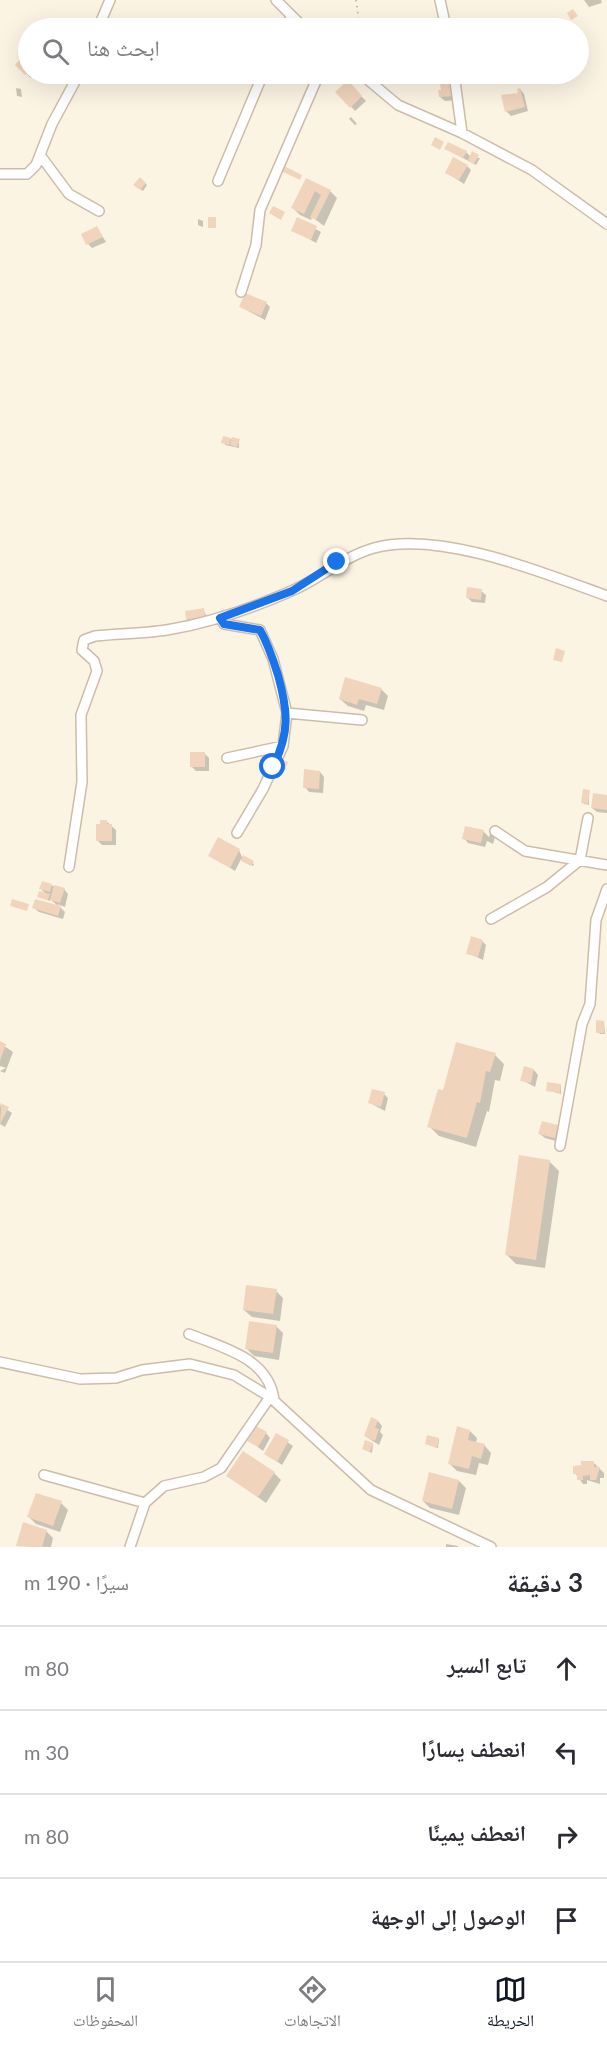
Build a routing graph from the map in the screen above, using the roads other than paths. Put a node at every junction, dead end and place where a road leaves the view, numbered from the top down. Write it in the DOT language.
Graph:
graph roads {
  1 [pos="110,0"];
  2 [pos="276,0"];
  3 [pos="440,0"];
  4 [pos="102,18"];
  5 [pos="291,18"];
  6 [pos="444,18"];
  7 [pos="74,84"];
  8 [pos="259,84"];
  9 [pos="315,84"];
  10 [pos="373,84"];
  11 [pos="455,84"];
  12 [pos="462,133"];
  13 [pos="40,155"];
  14 [pos="0,174"];
  15 [pos="218,181"];
  16 [pos="99,211"];
  17 [pos="607,224"];
  18 [pos="241,292"];
  19 [pos="607,596"];
  20 [pos="220,618"];
  21 [pos="287,713"];
  22 [pos="362,720"];
  23 [pos="283,746"];
  24 [pos="227,758"];
  25 [pos="588,818"];
  26 [pos="495,831"];
  27 [pos="237,833"];
  28 [pos="580,860"];
  29 [pos="607,865"];
  30 [pos="69,867"];
  31 [pos="607,889"];
  32 [pos="491,919"];
  33 [pos="560,1146"];
  34 [pos="189,1334"];
  35 [pos="0,1362"];
  36 [pos="272,1399"];
  37 [pos="44,1474"];
  38 [pos="145,1503"];
  39 [pos="130,1547"];
  40 [pos="491,1547"];
  1 -- 4 [label="street"];
  2 -- 5 [label="street"];
  3 -- 6 [label="street"];
  7 -- 13 [label="street"];
  8 -- 15 [label="street"];
  9 -- 18 [label="street"];
  10 -- 12 [label="street"];
  11 -- 12 [label="street"];
  12 -- 17 [label="street"];
  13 -- 14 [label="street"];
  13 -- 16 [label="street"];
  19 -- 20 [label="street"];
  20 -- 21 [label="street"];
  20 -- 30 [label="street"];
  21 -- 22 [label="street"];
  21 -- 23 [label="street"];
  23 -- 24 [label="street"];
  23 -- 27 [label="street"];
  25 -- 28 [label="street"];
  26 -- 28 [label="street"];
  28 -- 29 [label="street"];
  28 -- 32 [label="street"];
  31 -- 33 [label="street"];
  34 -- 36 [label="street"];
  35 -- 36 [label="street"];
  36 -- 38 [label="street"];
  36 -- 40 [label="street"];
  37 -- 38 [label="street"];
  38 -- 39 [label="street"];
}
